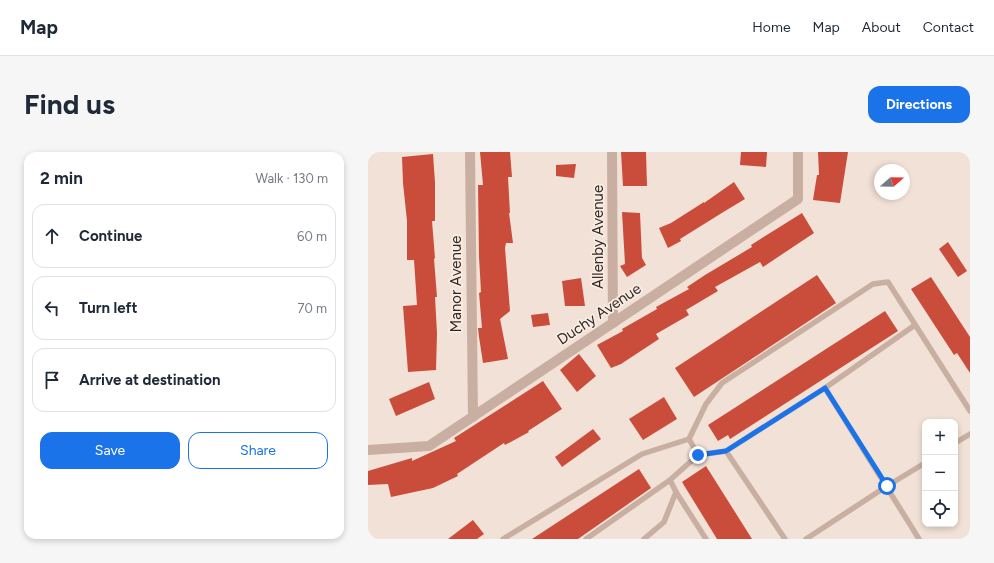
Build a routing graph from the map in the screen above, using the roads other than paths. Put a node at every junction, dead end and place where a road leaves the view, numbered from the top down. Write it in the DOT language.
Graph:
graph roads {
  1 [pos="470,152"];
  2 [pos="612,152"];
  3 [pos="798,152"];
  4 [pos="613,322"];
  5 [pos="915,325"];
  6 [pos="825,388"];
  7 [pos="970,411"];
  8 [pos="473,416"];
  9 [pos="970,434"];
  10 [pos="689,439"];
  11 [pos="958,441"];
  12 [pos="368,450"];
  13 [pos="726,451"];
  14 [pos="698,455"];
  15 [pos="922,465"];
  16 [pos="670,480"];
  17 [pos="887,486"];
  18 [pos="676,492"];
  19 [pos="503,539"];
  20 [pos="586,539"];
  21 [pos="644,539"];
  22 [pos="706,539"];
  23 [pos="785,539"];
  24 [pos="806,539"];
  25 [pos="919,539"];
  1 -- 8 [label="street, Manor Avenue"];
  2 -- 4 [label="street, Allenby Avenue"];
  3 -- 4 [label="street, Duchy Avenue"];
  4 -- 8 [label="street, Duchy Avenue"];
  5 -- 6 [label="lane"];
  5 -- 7 [label="lane"];
  5 -- 10 [label="lane"];
  6 -- 13 [label="lane"];
  6 -- 17 [label="lane"];
  8 -- 12 [label="street, Duchy Avenue"];
  9 -- 11 [label="lane"];
  10 -- 14 [label="lane"];
  10 -- 19 [label="lane"];
  13 -- 14 [label="lane"];
  13 -- 23 [label="lane"];
  14 -- 16 [label="lane"];
  15 -- 17 [label="lane"];
  16 -- 18 [label="lane"];
  16 -- 20 [label="lane"];
  17 -- 24 [label="lane"];
  17 -- 25 [label="lane"];
  18 -- 21 [label="lane"];
  18 -- 22 [label="lane"];
}
